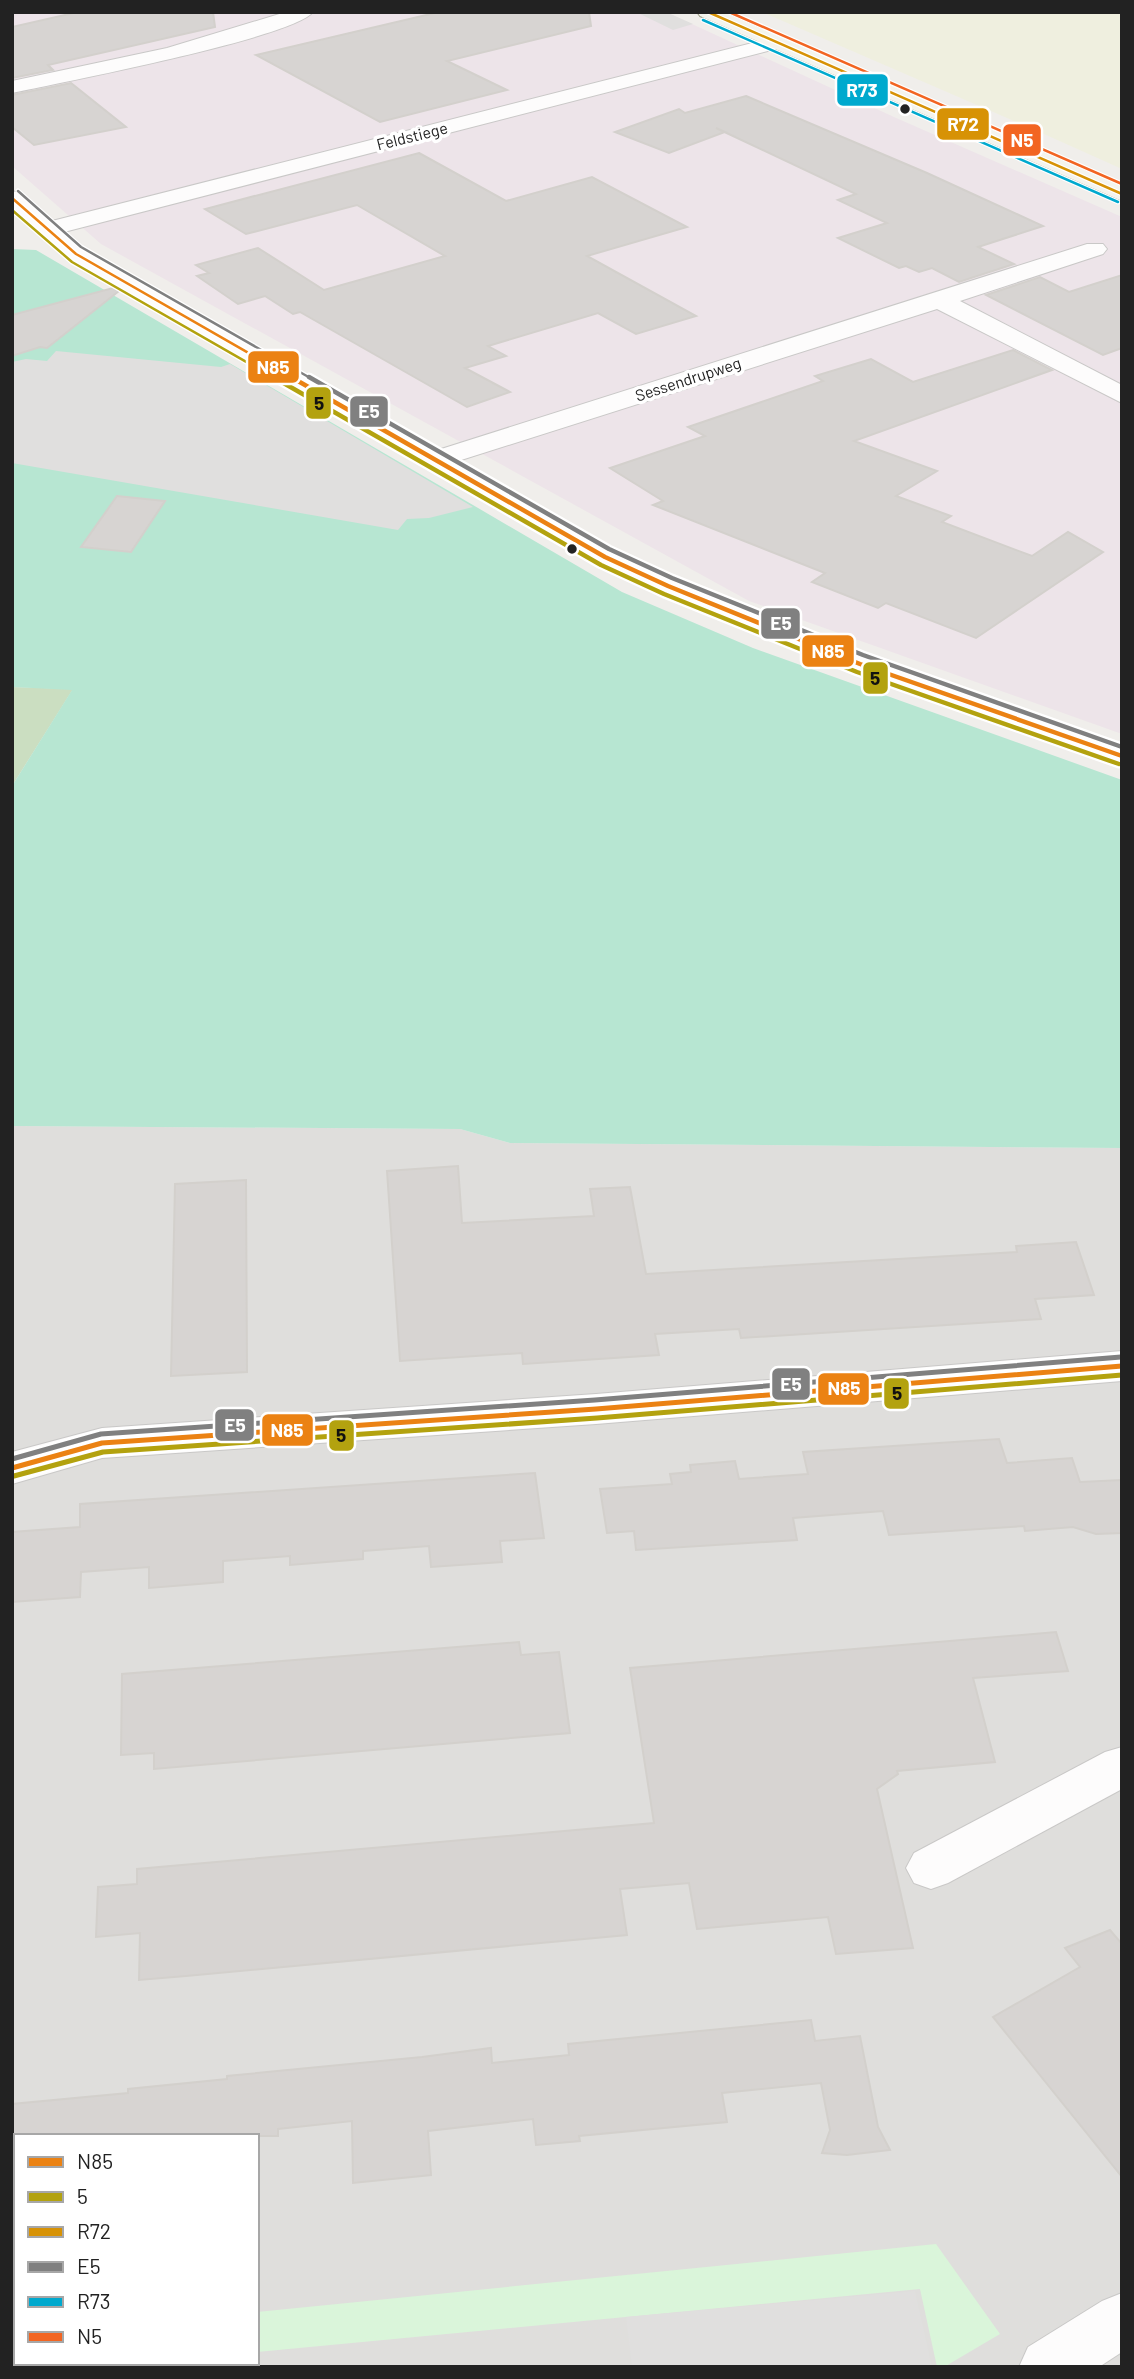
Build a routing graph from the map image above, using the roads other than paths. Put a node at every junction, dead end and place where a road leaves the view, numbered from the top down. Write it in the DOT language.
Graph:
graph roads {
  1 [pos="303,12"];
  2 [pos="707,12"];
  3 [pos="776,43"];
  4 [pos="12,87"];
  5 [pos="1122,194"];
  6 [pos="12,198"];
  7 [pos="48,229"];
  8 [pos="1095,249"];
  9 [pos="939,300"];
  10 [pos="1122,395"];
  11 [pos="438,459"];
  12 [pos="1122,756"];
  13 [pos="1122,1366"];
  14 [pos="12,1468"];
  15 [pos="1122,1766"];
  16 [pos="931,1868"];
  17 [pos="1122,2320"];
  18 [pos="1048,2367"];
  1 -- 4 [label="street"];
  2 -- 3 [label="main road"];
  3 -- 5 [label="main road"];
  3 -- 7 [label="street, Feldstiege"];
  6 -- 7 [label="street"];
  7 -- 11 [label="street"];
  8 -- 9 [label="street, Sessendrupweg"];
  9 -- 10 [label="street"];
  9 -- 11 [label="street, Sessendrupweg"];
  11 -- 12 [label="street"];
  13 -- 14 [label="street"];
  15 -- 16 [label="street"];
  17 -- 18 [label="street"];
}
